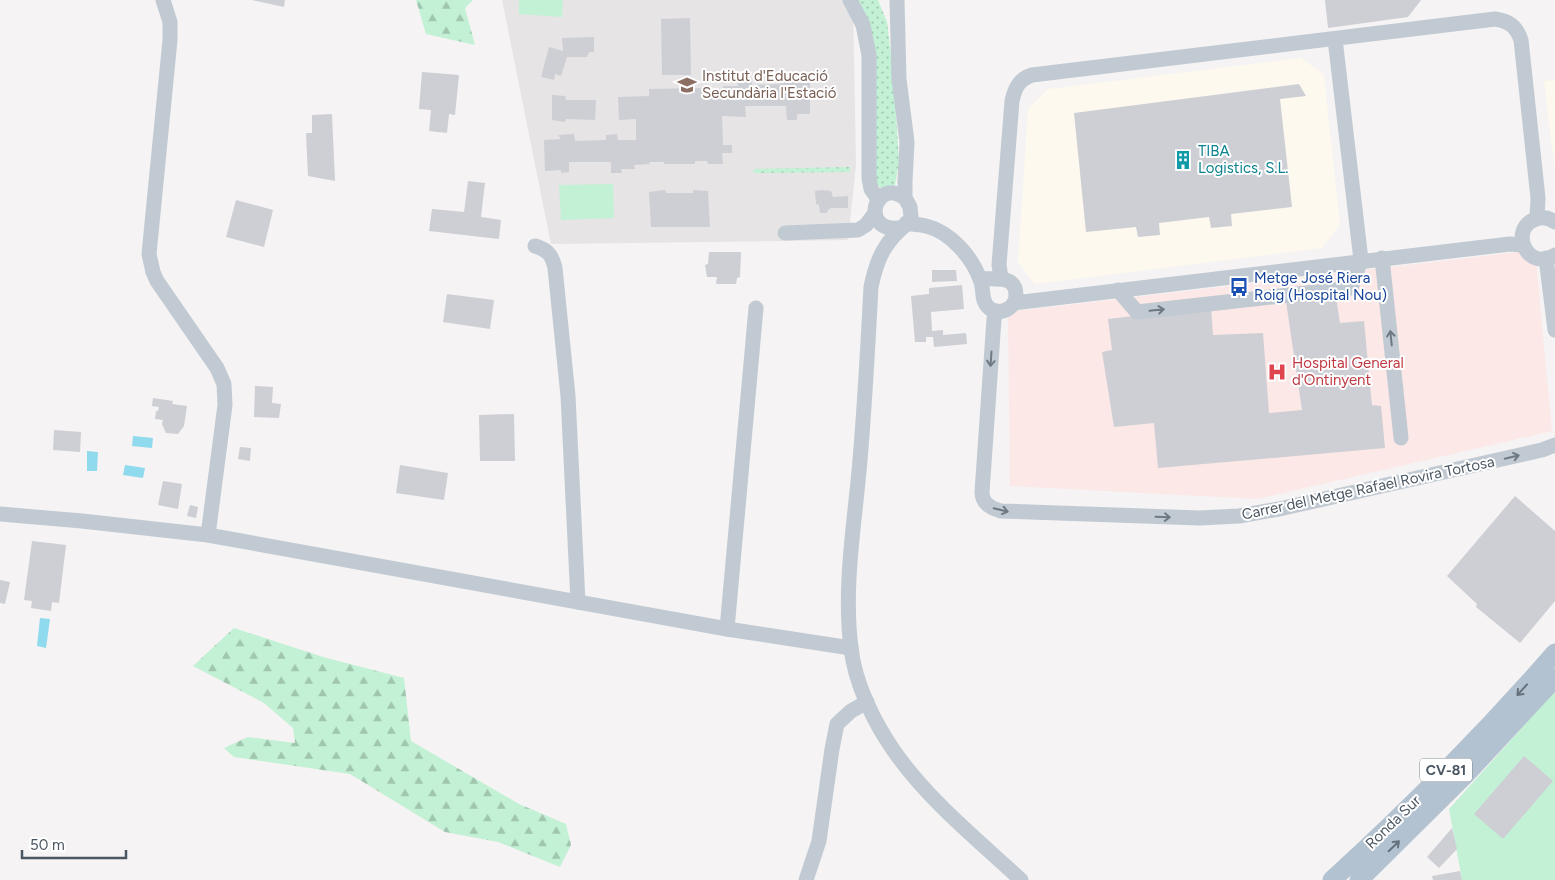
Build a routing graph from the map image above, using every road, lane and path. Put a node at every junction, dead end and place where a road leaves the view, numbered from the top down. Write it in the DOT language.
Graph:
graph roads {
  1 [pos="163,0"];
  2 [pos="850,0"];
  3 [pos="889,0"];
  4 [pos="897,0"];
  5 [pos="897,18"];
  6 [pos="1335,39"];
  7 [pos="900,195"];
  8 [pos="877,207"];
  9 [pos="1545,219"];
  10 [pos="900,223"];
  11 [pos="785,233"];
  12 [pos="1518,242"];
  13 [pos="536,246"];
  14 [pos="1551,257"];
  15 [pos="1382,258"];
  16 [pos="1360,260"];
  17 [pos="991,278"];
  18 [pos="1118,290"];
  19 [pos="1014,296"];
  20 [pos="756,308"];
  21 [pos="996,311"];
  22 [pos="1555,330"];
  23 [pos="1401,438"];
  24 [pos="1555,445"];
  25 [pos="0,514"];
  26 [pos="208,535"];
  27 [pos="578,602"];
  28 [pos="727,629"];
  29 [pos="851,648"];
  30 [pos="1555,654"];
  31 [pos="1555,678"];
  32 [pos="867,702"];
  33 [pos="806,880"];
  34 [pos="1021,880"];
  35 [pos="1332,880"];
  36 [pos="1359,880"];
  1 -- 26 [label="street"];
  2 -- 8 [label="street"];
  3 -- 5 [label="street"];
  4 -- 5 [label="street"];
  5 -- 7 [label="street"];
  6 -- 9 [label="street"];
  6 -- 16 [label="street"];
  6 -- 17 [label="street"];
  7 -- 8 [label="street"];
  7 -- 10 [label="street"];
  8 -- 10 [label="street"];
  8 -- 11 [label="street"];
  9 -- 12 [label="street"];
  10 -- 17 [label="street"];
  10 -- 29 [label="street"];
  12 -- 14 [label="street"];
  12 -- 15 [label="street"];
  13 -- 27 [label="street"];
  14 -- 22 [label="street"];
  15 -- 16 [label="street"];
  23 -- 15 [label="street, one-way"];
  16 -- 18 [label="street"];
  18 -- 16 [label="street, one-way"];
  17 -- 19 [label="street"];
  17 -- 21 [label="street"];
  18 -- 19 [label="street"];
  19 -- 21 [label="street"];
  20 -- 28 [label="street"];
  21 -- 24 [label="street, Carrer del Metge Rafael Rovira Tortosa, one-way"];
  25 -- 26 [label="street"];
  26 -- 27 [label="street"];
  27 -- 28 [label="street"];
  28 -- 29 [label="street"];
  29 -- 32 [label="street"];
  30 -- 35 [label="main road, Ronda Sur / CV-81, one-way"];
  36 -- 31 [label="main road, Ronda Sur / CV-81, one-way"];
  32 -- 33 [label="street"];
  32 -- 34 [label="street"];
}
